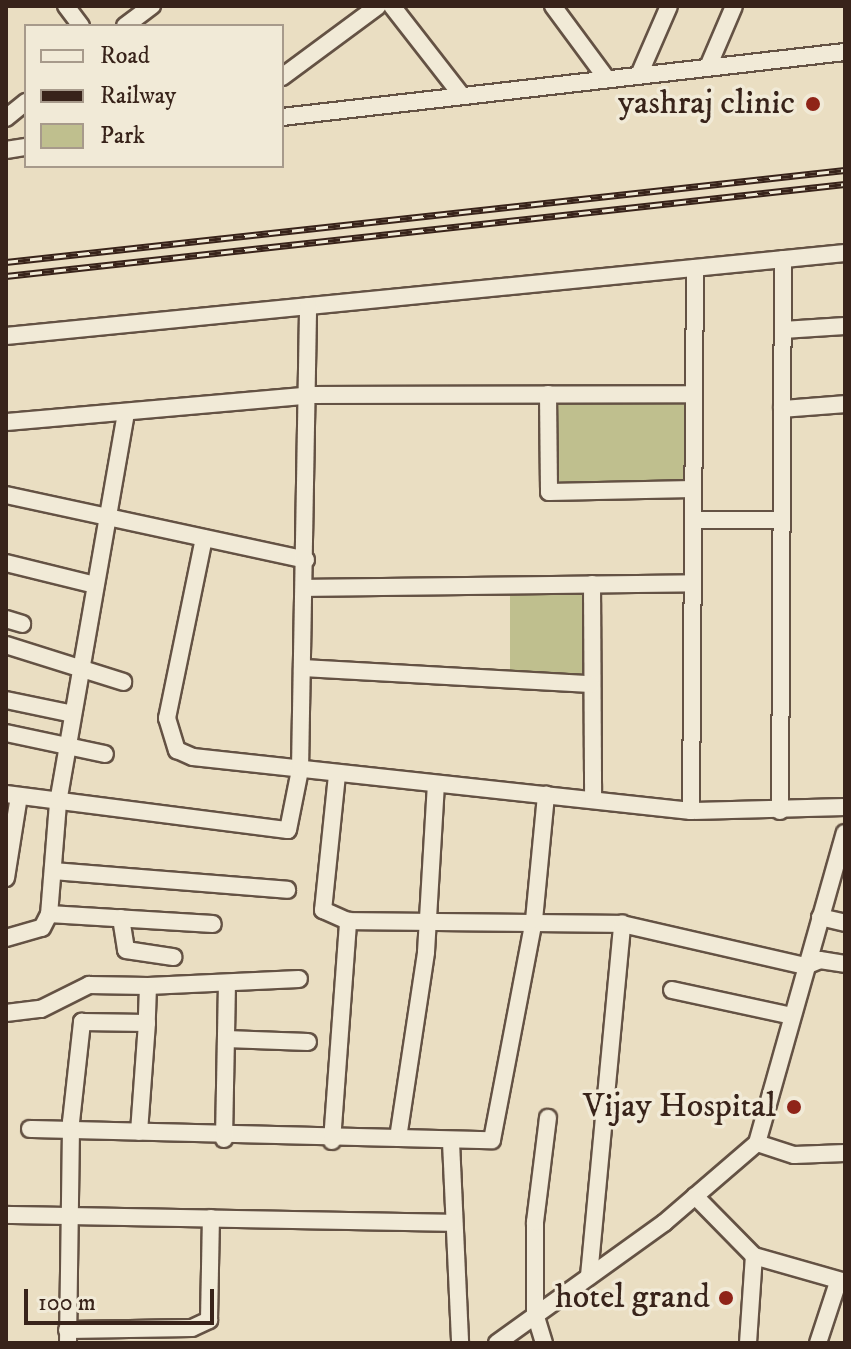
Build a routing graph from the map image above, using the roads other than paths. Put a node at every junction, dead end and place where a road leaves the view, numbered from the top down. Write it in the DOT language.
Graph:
graph roads {
  1 [pos="66,6"];
  2 [pos="152,6"];
  3 [pos="378,6"];
  4 [pos="392,6"];
  5 [pos="553,6"];
  6 [pos="669,6"];
  7 [pos="734,6"];
  8 [pos="80,24"];
  9 [pos="128,24"];
  10 [pos="845,52"];
  11 [pos="708,67"];
  12 [pos="639,75"];
  13 [pos="284,76"];
  14 [pos="607,79"];
  15 [pos="462,96"];
  16 [pos="24,104"];
  17 [pos="284,117"];
  18 [pos="6,118"];
  19 [pos="845,253"];
  20 [pos="783,259"];
  21 [pos="695,268"];
  22 [pos="308,306"];
  23 [pos="845,326"];
  24 [pos="783,330"];
  25 [pos="6,336"];
  26 [pos="548,394"];
  27 [pos="694,394"];
  28 [pos="312,395"];
  29 [pos="845,404"];
  30 [pos="782,409"];
  31 [pos="126,413"];
  32 [pos="6,422"];
  33 [pos="693,489"];
  34 [pos="6,495"];
  35 [pos="107,517"];
  36 [pos="693,520"];
  37 [pos="782,520"];
  38 [pos="204,538"];
  39 [pos="306,560"];
  40 [pos="6,563"];
  41 [pos="692,583"];
  42 [pos="592,584"];
  43 [pos="95,585"];
  44 [pos="305,588"];
  45 [pos="6,645"];
  46 [pos="82,665"];
  47 [pos="302,668"];
  48 [pos="123,682"];
  49 [pos="592,684"];
  50 [pos="6,700"];
  51 [pos="73,714"];
  52 [pos="6,733"];
  53 [pos="68,745"];
  54 [pos="105,754"];
  55 [pos="300,770"];
  56 [pos="337,775"];
  57 [pos="436,786"];
  58 [pos="12,795"];
  59 [pos="546,795"];
  60 [pos="593,800"];
  61 [pos="58,803"];
  62 [pos="845,807"];
  63 [pos="691,811"];
  64 [pos="780,811"];
  65 [pos="845,833"];
  66 [pos="841,864"];
  67 [pos="53,871"];
  68 [pos="6,878"];
  69 [pos="287,890"];
  70 [pos="49,914"];
  71 [pos="820,917"];
  72 [pos="121,918"];
  73 [pos="534,920"];
  74 [pos="348,921"];
  75 [pos="426,921"];
  76 [pos="845,923"];
  77 [pos="213,924"];
  78 [pos="622,924"];
  79 [pos="6,938"];
  80 [pos="173,957"];
  81 [pos="845,964"];
  82 [pos="806,966"];
  83 [pos="299,979"];
  84 [pos="227,983"];
  85 [pos="148,986"];
  86 [pos="672,990"];
  87 [pos="6,1013"];
  88 [pos="792,1016"];
  89 [pos="147,1023"];
  90 [pos="226,1039"];
  91 [pos="308,1042"];
  92 [pos="548,1118"];
  93 [pos="30,1129"];
  94 [pos="71,1130"];
  95 [pos="139,1132"];
  96 [pos="398,1138"];
  97 [pos="224,1139"];
  98 [pos="332,1141"];
  99 [pos="451,1142"];
  100 [pos="757,1143"];
  101 [pos="845,1153"];
  102 [pos="695,1196"];
  103 [pos="6,1215"];
  104 [pos="69,1218"];
  105 [pos="211,1218"];
  106 [pos="453,1223"];
  107 [pos="754,1256"];
  108 [pos="589,1276"];
  109 [pos="842,1282"];
  110 [pos="535,1313"];
  111 [pos="67,1336"];
  112 [pos="460,1343"];
  113 [pos="497,1343"];
  114 [pos="544,1343"];
  115 [pos="748,1343"];
  116 [pos="818,1343"];
  1 -- 8 [label="street"];
  2 -- 9 [label="street"];
  3 -- 13 [label="street"];
  4 -- 15 [label="street"];
  5 -- 14 [label="street"];
  6 -- 12 [label="street"];
  7 -- 11 [label="street"];
  10 -- 11 [label="street"];
  11 -- 12 [label="street"];
  12 -- 14 [label="street"];
  14 -- 15 [label="street"];
  15 -- 17 [label="street"];
  16 -- 18 [label="street"];
  19 -- 20 [label="street"];
  20 -- 21 [label="street"];
  20 -- 24 [label="street"];
  21 -- 22 [label="street"];
  21 -- 27 [label="street"];
  22 -- 25 [label="street"];
  22 -- 28 [label="street"];
  23 -- 24 [label="street"];
  24 -- 30 [label="street"];
  26 -- 27 [label="street"];
  26 -- 28 [label="street"];
  26 -- 33 [label="street"];
  27 -- 33 [label="street"];
  28 -- 31 [label="street"];
  28 -- 39 [label="street"];
  29 -- 30 [label="street"];
  30 -- 37 [label="street"];
  31 -- 32 [label="street"];
  31 -- 35 [label="street"];
  33 -- 36 [label="street"];
  34 -- 35 [label="street"];
  35 -- 38 [label="street"];
  35 -- 43 [label="street"];
  36 -- 37 [label="street"];
  36 -- 41 [label="street"];
  37 -- 64 [label="street"];
  38 -- 39 [label="street"];
  38 -- 55 [label="street"];
  39 -- 44 [label="street"];
  40 -- 43 [label="street"];
  41 -- 42 [label="street"];
  41 -- 63 [label="street"];
  42 -- 44 [label="street"];
  42 -- 49 [label="street"];
  43 -- 46 [label="street"];
  44 -- 47 [label="street"];
  45 -- 46 [label="street"];
  46 -- 48 [label="street"];
  46 -- 51 [label="street"];
  47 -- 49 [label="street"];
  47 -- 55 [label="street"];
  49 -- 60 [label="street"];
  50 -- 51 [label="street"];
  51 -- 53 [label="street"];
  52 -- 53 [label="street"];
  53 -- 54 [label="street"];
  53 -- 61 [label="street"];
  55 -- 56 [label="street"];
  55 -- 61 [label="street"];
  56 -- 57 [label="street"];
  56 -- 74 [label="street"];
  57 -- 59 [label="street"];
  57 -- 75 [label="street"];
  58 -- 61 [label="street"];
  58 -- 68 [label="street"];
  59 -- 60 [label="street"];
  59 -- 73 [label="street"];
  60 -- 63 [label="street"];
  61 -- 67 [label="street"];
  62 -- 64 [label="street"];
  63 -- 64 [label="street"];
  65 -- 66 [label="street"];
  66 -- 71 [label="street"];
  67 -- 69 [label="street"];
  67 -- 70 [label="street"];
  70 -- 72 [label="street"];
  70 -- 79 [label="street"];
  71 -- 76 [label="street"];
  71 -- 82 [label="street"];
  72 -- 77 [label="street"];
  72 -- 80 [label="street"];
  73 -- 75 [label="street"];
  73 -- 78 [label="street"];
  73 -- 99 [label="street"];
  74 -- 75 [label="street"];
  74 -- 98 [label="street"];
  75 -- 96 [label="street"];
  78 -- 82 [label="street"];
  78 -- 108 [label="street"];
  81 -- 82 [label="street"];
  82 -- 88 [label="street"];
  83 -- 84 [label="street"];
  84 -- 85 [label="street"];
  84 -- 90 [label="street"];
  85 -- 87 [label="street"];
  85 -- 89 [label="street"];
  86 -- 88 [label="street"];
  88 -- 100 [label="street"];
  89 -- 94 [label="street"];
  89 -- 95 [label="street"];
  90 -- 91 [label="street"];
  90 -- 97 [label="street"];
  92 -- 110 [label="street"];
  93 -- 94 [label="street"];
  94 -- 95 [label="street"];
  94 -- 104 [label="street"];
  95 -- 97 [label="street"];
  96 -- 98 [label="street"];
  96 -- 99 [label="street"];
  97 -- 98 [label="street"];
  99 -- 106 [label="street"];
  100 -- 101 [label="street"];
  100 -- 102 [label="street"];
  102 -- 107 [label="street"];
  102 -- 108 [label="street"];
  103 -- 104 [label="street"];
  104 -- 105 [label="street"];
  104 -- 111 [label="street"];
  105 -- 106 [label="street"];
  105 -- 111 [label="street"];
  106 -- 112 [label="street"];
  107 -- 109 [label="street"];
  107 -- 115 [label="street"];
  108 -- 110 [label="street"];
  109 -- 116 [label="street"];
  110 -- 113 [label="street"];
  110 -- 114 [label="street"];
}
